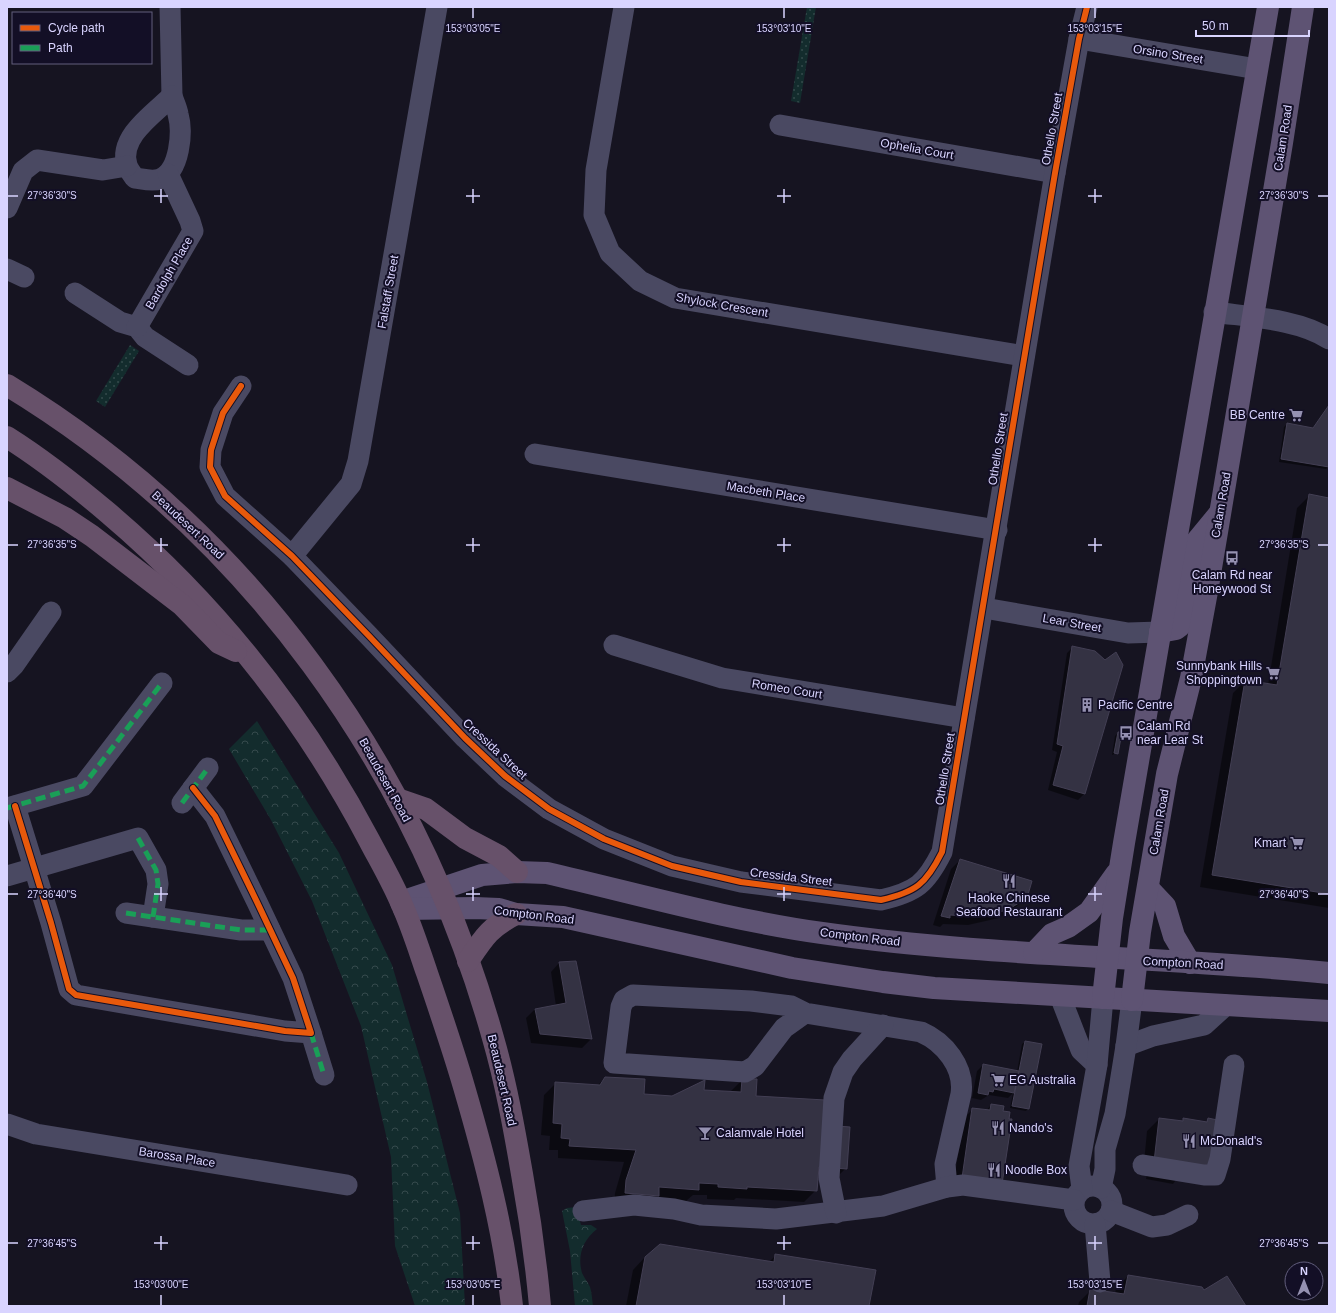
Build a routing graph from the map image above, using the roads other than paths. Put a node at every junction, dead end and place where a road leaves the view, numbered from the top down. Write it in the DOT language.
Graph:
graph roads {
  1 [pos="170,7"];
  2 [pos="437,7"];
  3 [pos="624,7"];
  4 [pos="1087,7"];
  5 [pos="1268,7"];
  6 [pos="1303,7"];
  7 [pos="1079,39"];
  8 [pos="1257,69"];
  9 [pos="172,96"];
  10 [pos="780,125"];
  11 [pos="127,166"];
  12 [pos="1055,173"];
  13 [pos="168,174"];
  14 [pos="7,208"];
  15 [pos="75,293"];
  16 [pos="1214,312"];
  17 [pos="1253,318"];
  18 [pos="137,327"];
  19 [pos="1329,339"];
  20 [pos="1024,356"];
  21 [pos="188,365"];
  22 [pos="7,385"];
  23 [pos="241,386"];
  24 [pos="7,437"];
  25 [pos="535,454"];
  26 [pos="7,488"];
  27 [pos="1219,514"];
  28 [pos="997,530"];
  29 [pos="292,556"];
  30 [pos="984,608"];
  31 [pos="51,612"];
  32 [pos="1160,632"];
  33 [pos="614,645"];
  34 [pos="252,658"];
  35 [pos="7,672"];
  36 [pos="162,683"];
  37 [pos="964,718"];
  38 [pos="208,768"];
  39 [pos="397,799"];
  40 [pos="11,807"];
  41 [pos="34,868"];
  42 [pos="1120,870"];
  43 [pos="517,872"];
  44 [pos="7,876"];
  45 [pos="917,887"];
  46 [pos="1148,888"];
  47 [pos="443,898"];
  48 [pos="403,906"];
  49 [pos="126,913"];
  50 [pos="516,914"];
  51 [pos="153,917"];
  52 [pos="270,930"];
  53 [pos="1034,953"];
  54 [pos="1107,958"];
  55 [pos="1137,960"];
  56 [pos="468,961"];
  57 [pos="1190,963"];
  58 [pos="1329,973"];
  59 [pos="1060,996"];
  60 [pos="1103,998"];
  61 [pos="1132,1000"];
  62 [pos="1226,1005"];
  63 [pos="1329,1011"];
  64 [pos="805,1013"];
  65 [pos="883,1025"];
  66 [pos="312,1033"];
  67 [pos="1126,1046"];
  68 [pos="1097,1065"];
  69 [pos="1226,1065"];
  70 [pos="324,1075"];
  71 [pos="7,1124"];
  72 [pos="1143,1165"];
  73 [pos="347,1185"];
  74 [pos="947,1187"];
  75 [pos="1086,1193"];
  76 [pos="582,1211"];
  77 [pos="836,1213"];
  78 [pos="1188,1215"];
  79 [pos="1103,1217"];
  80 [pos="1100,1282"];
  81 [pos="512,1306"];
  82 [pos="540,1306"];
  1 -- 9 [label="street"];
  2 -- 29 [label="street, Falstaff Street"];
  3 -- 20 [label="street, Shylock Crescent"];
  4 -- 7 [label="street, Othello Street"];
  5 -- 8 [label="main road"];
  6 -- 17 [label="main road, Calam Road"];
  7 -- 8 [label="street, Orsino Street"];
  7 -- 12 [label="street, Othello Street"];
  8 -- 16 [label="main road"];
  9 -- 11 [label="street"];
  9 -- 13 [label="street"];
  10 -- 12 [label="street, Ophelia Court"];
  11 -- 13 [label="street"];
  11 -- 14 [label="street"];
  12 -- 20 [label="street, Othello Street"];
  13 -- 18 [label="street, Bardolph Place"];
  15 -- 18 [label="street"];
  16 -- 17 [label="street"];
  16 -- 32 [label="main road"];
  17 -- 19 [label="street"];
  17 -- 27 [label="main road, Calam Road"];
  18 -- 21 [label="street"];
  20 -- 28 [label="street, Othello Street"];
  22 -- 39 [label="highway, Beaudesert Road"];
  23 -- 29 [label="street, Cressida Street"];
  24 -- 34 [label="highway"];
  25 -- 28 [label="street, Macbeth Place"];
  26 -- 34 [label="highway"];
  27 -- 32 [label="main road"];
  27 -- 46 [label="main road, Calam Road"];
  28 -- 30 [label="street, Othello Street"];
  29 -- 45 [label="street, Cressida Street"];
  30 -- 32 [label="street, Lear Street"];
  30 -- 37 [label="street, Othello Street"];
  31 -- 35 [label="street"];
  32 -- 42 [label="main road"];
  33 -- 37 [label="street, Romeo Court"];
  34 -- 48 [label="highway"];
  36 -- 40 [label="street"];
  37 -- 45 [label="street, Othello Street"];
  38 -- 52 [label="street"];
  39 -- 43 [label="highway"];
  39 -- 47 [label="highway, Beaudesert Road"];
  40 -- 41 [label="street"];
  41 -- 44 [label="street"];
  41 -- 51 [label="street"];
  41 -- 66 [label="street"];
  42 -- 53 [label="main road"];
  42 -- 54 [label="main road"];
  43 -- 47 [label="main road, Compton Road"];
  43 -- 53 [label="main road, Compton Road"];
  46 -- 55 [label="main road, Calam Road"];
  46 -- 57 [label="main road"];
  47 -- 48 [label="main road, Compton Road"];
  47 -- 50 [label="main road, Compton Road"];
  47 -- 56 [label="highway, Beaudesert Road"];
  48 -- 81 [label="highway"];
  49 -- 51 [label="street"];
  50 -- 56 [label="highway"];
  50 -- 59 [label="main road, Compton Road"];
  51 -- 52 [label="street"];
  52 -- 66 [label="street"];
  53 -- 54 [label="main road, Compton Road"];
  54 -- 55 [label="main road, Compton Road"];
  54 -- 60 [label="main road"];
  55 -- 57 [label="main road, Compton Road"];
  55 -- 61 [label="main road, Calam Road"];
  56 -- 82 [label="highway, Beaudesert Road"];
  57 -- 58 [label="main road, Compton Road"];
  59 -- 60 [label="main road, Compton Road"];
  59 -- 68 [label="street"];
  60 -- 61 [label="main road, Compton Road"];
  60 -- 68 [label="street"];
  61 -- 62 [label="main road, Compton Road"];
  61 -- 67 [label="street"];
  62 -- 63 [label="main road, Compton Road"];
  62 -- 67 [label="street"];
  64 -- 64 [label="street"];
  64 -- 65 [label="street"];
  65 -- 74 [label="street"];
  65 -- 77 [label="street"];
  66 -- 70 [label="street"];
  67 -- 75 [label="street"];
  68 -- 75 [label="street"];
  69 -- 72 [label="street"];
  71 -- 73 [label="street, Barossa Place"];
  74 -- 75 [label="street"];
  74 -- 77 [label="street"];
  75 -- 79 [label="street"];
  75 -- 79 [label="street"];
  76 -- 77 [label="street"];
  78 -- 79 [label="street"];
  79 -- 80 [label="street"];
}
